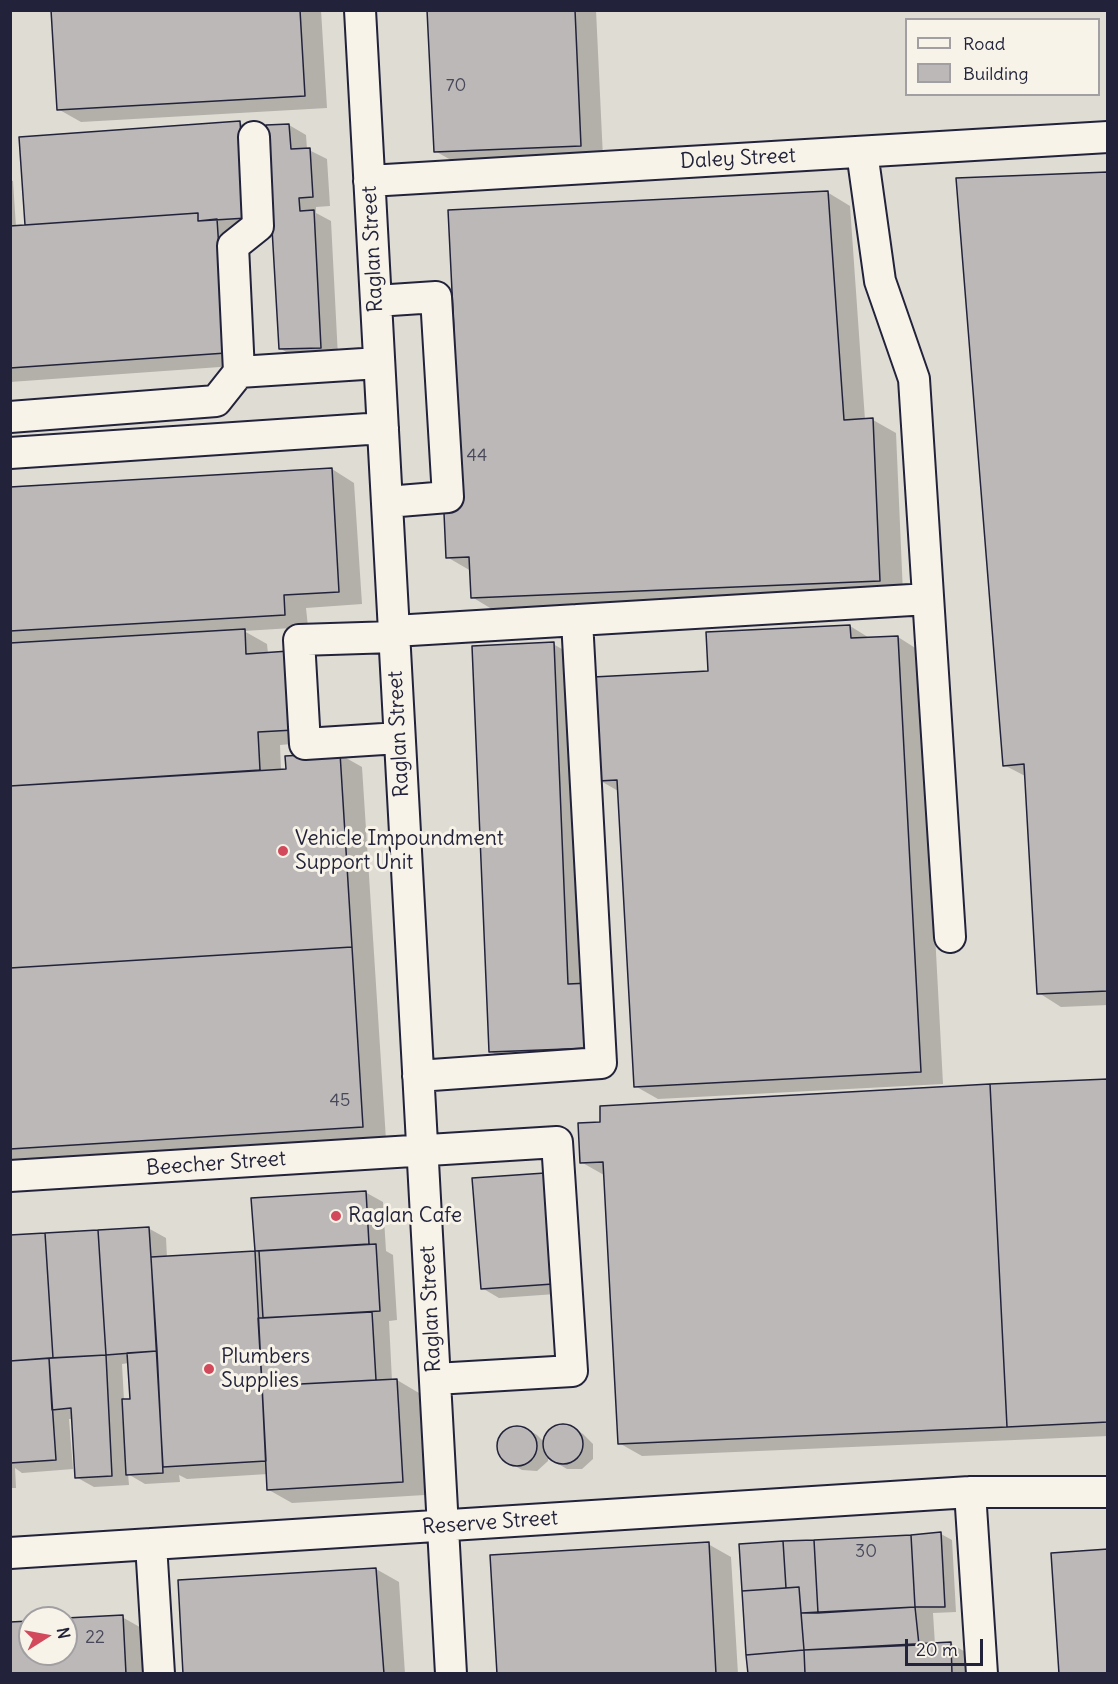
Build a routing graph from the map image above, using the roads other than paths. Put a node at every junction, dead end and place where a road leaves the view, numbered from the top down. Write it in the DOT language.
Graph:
graph roads {
  1 [pos="360,10"];
  2 [pos="254,137"];
  3 [pos="1107,137"];
  4 [pos="862,152"];
  5 [pos="369,181"];
  6 [pos="376,301"];
  7 [pos="379,363"];
  8 [pos="239,372"];
  9 [pos="10,417"];
  10 [pos="383,428"];
  11 [pos="10,453"];
  12 [pos="387,502"];
  13 [pos="928,599"];
  14 [pos="577,620"];
  15 [pos="394,634"];
  16 [pos="399,738"];
  17 [pos="950,937"];
  18 [pos="418,1076"];
  19 [pos="422,1151"];
  20 [pos="10,1176"];
  21 [pos="435,1379"];
  22 [pos="970,1492"];
  23 [pos="1107,1492"];
  24 [pos="442,1526"];
  25 [pos="151,1544"];
  26 [pos="10,1553"];
  27 [pos="159,1674"];
  28 [pos="451,1674"];
  29 [pos="982,1674"];
  1 -- 5 [label="street, Raglan Street"];
  2 -- 8 [label="street"];
  3 -- 4 [label="street, Daley Street"];
  4 -- 5 [label="street, Daley Street"];
  4 -- 13 [label="street"];
  5 -- 6 [label="street, Raglan Street"];
  6 -- 7 [label="street, Raglan Street"];
  6 -- 12 [label="street"];
  7 -- 8 [label="street"];
  7 -- 10 [label="street, Raglan Street"];
  8 -- 9 [label="street"];
  10 -- 11 [label="street"];
  10 -- 12 [label="street, Raglan Street"];
  12 -- 15 [label="street, Raglan Street"];
  13 -- 14 [label="street"];
  13 -- 17 [label="street"];
  14 -- 15 [label="street"];
  14 -- 18 [label="street"];
  15 -- 16 [label="street, Raglan Street"];
  15 -- 16 [label="street"];
  16 -- 18 [label="street, Raglan Street"];
  18 -- 19 [label="street, Raglan Street"];
  19 -- 20 [label="street, Beecher Street"];
  19 -- 21 [label="street, Raglan Street"];
  19 -- 21 [label="street, Beecher Street"];
  21 -- 24 [label="street, Raglan Street"];
  22 -- 23 [label="street, Reserve Street"];
  22 -- 24 [label="street, Reserve Street"];
  22 -- 29 [label="street"];
  24 -- 25 [label="street, Reserve Street"];
  24 -- 28 [label="street, Raglan Street"];
  25 -- 26 [label="street, Reserve Street"];
  25 -- 27 [label="street"];
}
